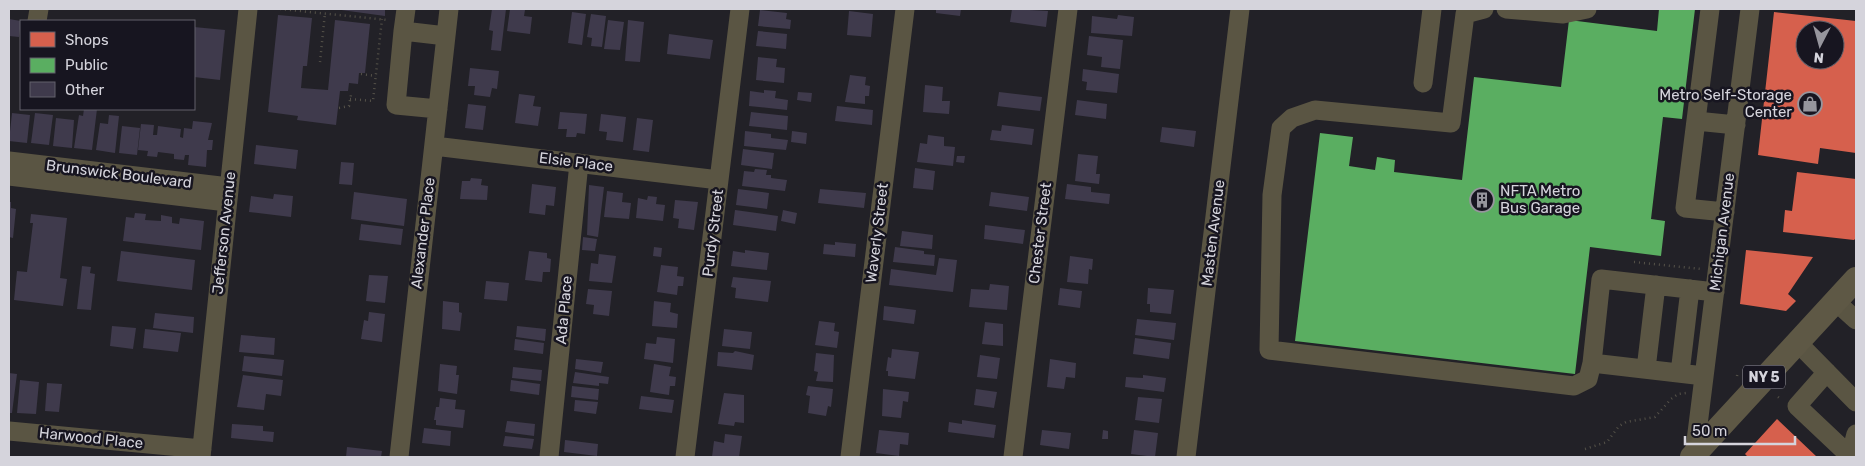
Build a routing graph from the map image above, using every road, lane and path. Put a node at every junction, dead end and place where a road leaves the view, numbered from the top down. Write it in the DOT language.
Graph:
graph roads {
  1 [pos="248,9"];
  2 [pos="280,9"];
  3 [pos="449,9"];
  4 [pos="737,9"];
  5 [pos="905,9"];
  6 [pos="1068,9"];
  7 [pos="1240,9"];
  8 [pos="1432,9"];
  9 [pos="1484,9"];
  10 [pos="1506,9"];
  11 [pos="1587,9"];
  12 [pos="1710,9"];
  13 [pos="1750,9"];
  14 [pos="295,10"];
  15 [pos="325,14"];
  16 [pos="294,15"];
  17 [pos="353,16"];
  18 [pos="382,20"];
  19 [pos="401,20"];
  20 [pos="353,21"];
  21 [pos="446,36"];
  22 [pos="320,62"];
  23 [pos="361,74"];
  24 [pos="376,76"];
  25 [pos="1423,83"];
  26 [pos="349,92"];
  27 [pos="350,99"];
  28 [pos="339,108"];
  29 [pos="438,109"];
  30 [pos="1696,121"];
  31 [pos="1736,125"];
  32 [pos="434,146"];
  33 [pos="9,161"];
  34 [pos="579,163"];
  35 [pos="9,176"];
  36 [pos="719,180"];
  37 [pos="228,195"];
  38 [pos="1725,212"];
  39 [pos="1634,262"];
  40 [pos="1702,269"];
  41 [pos="1856,280"];
  42 [pos="1656,285"];
  43 [pos="1690,289"];
  44 [pos="1715,292"];
  45 [pos="1835,301"];
  46 [pos="1856,320"];
  47 [pos="1797,342"];
  48 [pos="1592,363"];
  49 [pos="1646,369"];
  50 [pos="1738,371"];
  51 [pos="1827,372"];
  52 [pos="1680,373"];
  53 [pos="1704,376"];
  54 [pos="1738,376"];
  55 [pos="1687,393"];
  56 [pos="1778,397"];
  57 [pos="1782,400"];
  58 [pos="1856,402"];
  59 [pos="9,430"];
  60 [pos="1856,434"];
  61 [pos="1586,449"];
  62 [pos="202,453"];
  63 [pos="1694,456"];
  64 [pos="399,457"];
  65 [pos="549,457"];
  66 [pos="685,457"];
  67 [pos="850,457"];
  68 [pos="1013,457"];
  69 [pos="1186,457"];
  70 [pos="1850,457"];
  1 -- 37 [label="street, Jefferson Avenue"];
  2 -- 14 [label="path"];
  3 -- 21 [label="street, Alexander Place"];
  4 -- 36 [label="street, Purdy Street"];
  5 -- 67 [label="street, Waverly Street"];
  6 -- 68 [label="street, Chester Street"];
  7 -- 69 [label="street, Masten Avenue"];
  8 -- 25 [label="street"];
  9 -- 48 [label="street"];
  10 -- 11 [label="street"];
  12 -- 30 [label="street"];
  13 -- 31 [label="street, Michigan Avenue"];
  14 -- 15 [label="path"];
  14 -- 16 [label="path"];
  15 -- 17 [label="path"];
  15 -- 22 [label="path"];
  17 -- 18 [label="path"];
  17 -- 20 [label="path"];
  18 -- 19 [label="path"];
  18 -- 24 [label="path"];
  19 -- 21 [label="street"];
  19 -- 29 [label="street"];
  21 -- 29 [label="street, Alexander Place"];
  23 -- 24 [label="path"];
  24 -- 27 [label="path"];
  26 -- 27 [label="path"];
  27 -- 28 [label="path"];
  29 -- 32 [label="street, Alexander Place"];
  30 -- 31 [label="street"];
  30 -- 38 [label="street"];
  31 -- 38 [label="street, Michigan Avenue"];
  32 -- 34 [label="street, Elsie Place"];
  32 -- 64 [label="street, Alexander Place"];
  33 -- 37 [label="street, Brunswick Boulevard"];
  34 -- 36 [label="street, Elsie Place"];
  34 -- 65 [label="street, Ada Place"];
  35 -- 37 [label="street, Brunswick Boulevard"];
  36 -- 66 [label="street, Purdy Street"];
  37 -- 62 [label="street, Jefferson Avenue"];
  38 -- 44 [label="street, Michigan Avenue"];
  39 -- 40 [label="path"];
  41 -- 45 [label="main road, NY 5"];
  42 -- 43 [label="street"];
  42 -- 48 [label="street"];
  42 -- 49 [label="street"];
  43 -- 44 [label="street"];
  43 -- 52 [label="street"];
  44 -- 53 [label="street, Michigan Avenue"];
  45 -- 46 [label="street"];
  45 -- 47 [label="main road, NY 5"];
  47 -- 51 [label="street"];
  47 -- 63 [label="main road, NY 5"];
  48 -- 49 [label="street"];
  49 -- 52 [label="street"];
  50 -- 54 [label="path"];
  51 -- 58 [label="street"];
  51 -- 70 [label="street"];
  52 -- 53 [label="street"];
  53 -- 63 [label="street, Michigan Avenue"];
  55 -- 61 [label="path"];
  56 -- 57 [label="path"];
  59 -- 62 [label="street, Harwood Place"];
  60 -- 70 [label="street"];
}
